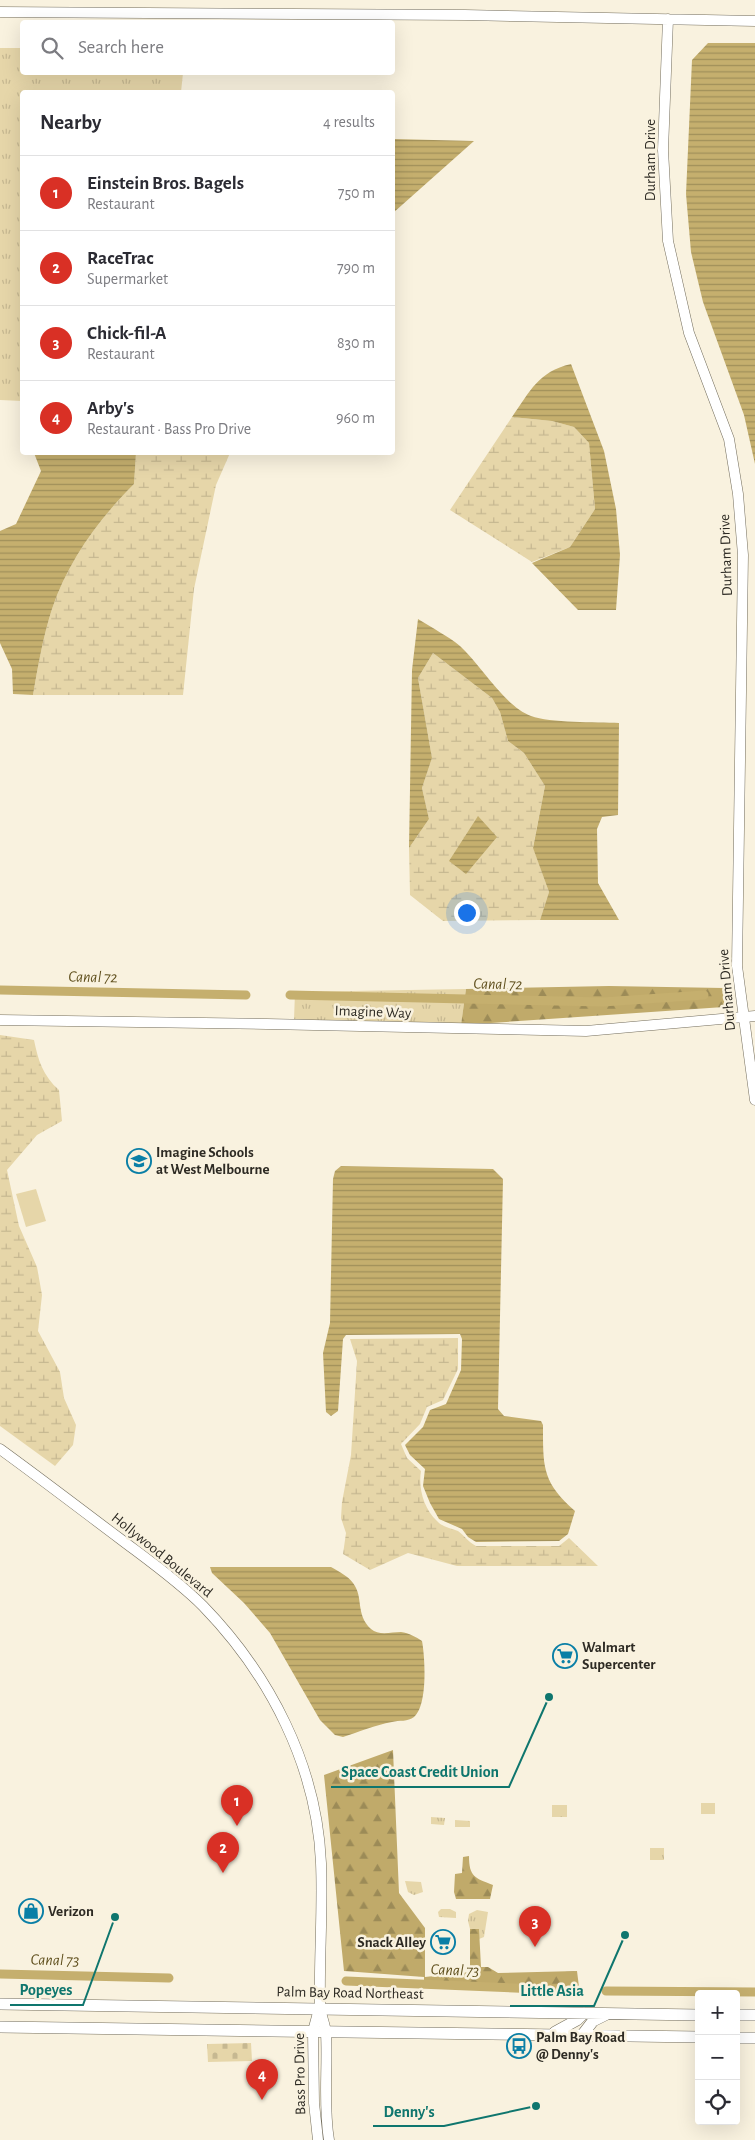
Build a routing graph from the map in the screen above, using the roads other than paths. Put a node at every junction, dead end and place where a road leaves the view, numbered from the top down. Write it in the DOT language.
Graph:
graph roads {
  1 [pos="0,12"];
  2 [pos="668,19"];
  3 [pos="755,21"];
  4 [pos="750,1016"];
  5 [pos="0,1020"];
  6 [pos="755,1100"];
  7 [pos="0,1448"];
  8 [pos="0,2004"];
  9 [pos="320,2008"];
  10 [pos="584,2013"];
  11 [pos="608,2013"];
  12 [pos="695,2014"];
  13 [pos="740,2015"];
  14 [pos="755,2015"];
  15 [pos="0,2027"];
  16 [pos="313,2031"];
  17 [pos="326,2031"];
  18 [pos="551,2033"];
  19 [pos="582,2034"];
  20 [pos="695,2037"];
  21 [pos="740,2038"];
  22 [pos="755,2038"];
  23 [pos="318,2140"];
  24 [pos="329,2140"];
  1 -- 2 [label="street"];
  2 -- 3 [label="street"];
  2 -- 4 [label="street, Durham Drive"];
  4 -- 5 [label="street, Imagine Way"];
  4 -- 6 [label="street, Durham Drive"];
  7 -- 9 [label="street, Hollywood Boulevard"];
  8 -- 9 [label="main road, Palm Bay Road Northeast"];
  9 -- 10 [label="main road, Palm Bay Road Northeast"];
  9 -- 16 [label="street, Bass Pro Drive"];
  9 -- 17 [label="street, Hollywood Boulevard"];
  10 -- 11 [label="main road, Palm Bay Road Northeast"];
  10 -- 18 [label="main road"];
  11 -- 12 [label="main road, Palm Bay Road Northeast"];
  11 -- 19 [label="main road"];
  13 -- 14 [label="main road"];
  15 -- 16 [label="main road"];
  16 -- 17 [label="main road"];
  16 -- 23 [label="street, Bass Pro Drive"];
  17 -- 18 [label="main road"];
  17 -- 24 [label="street, Bass Pro Drive"];
  18 -- 19 [label="main road"];
  19 -- 20 [label="main road"];
  21 -- 22 [label="main road"];
}
